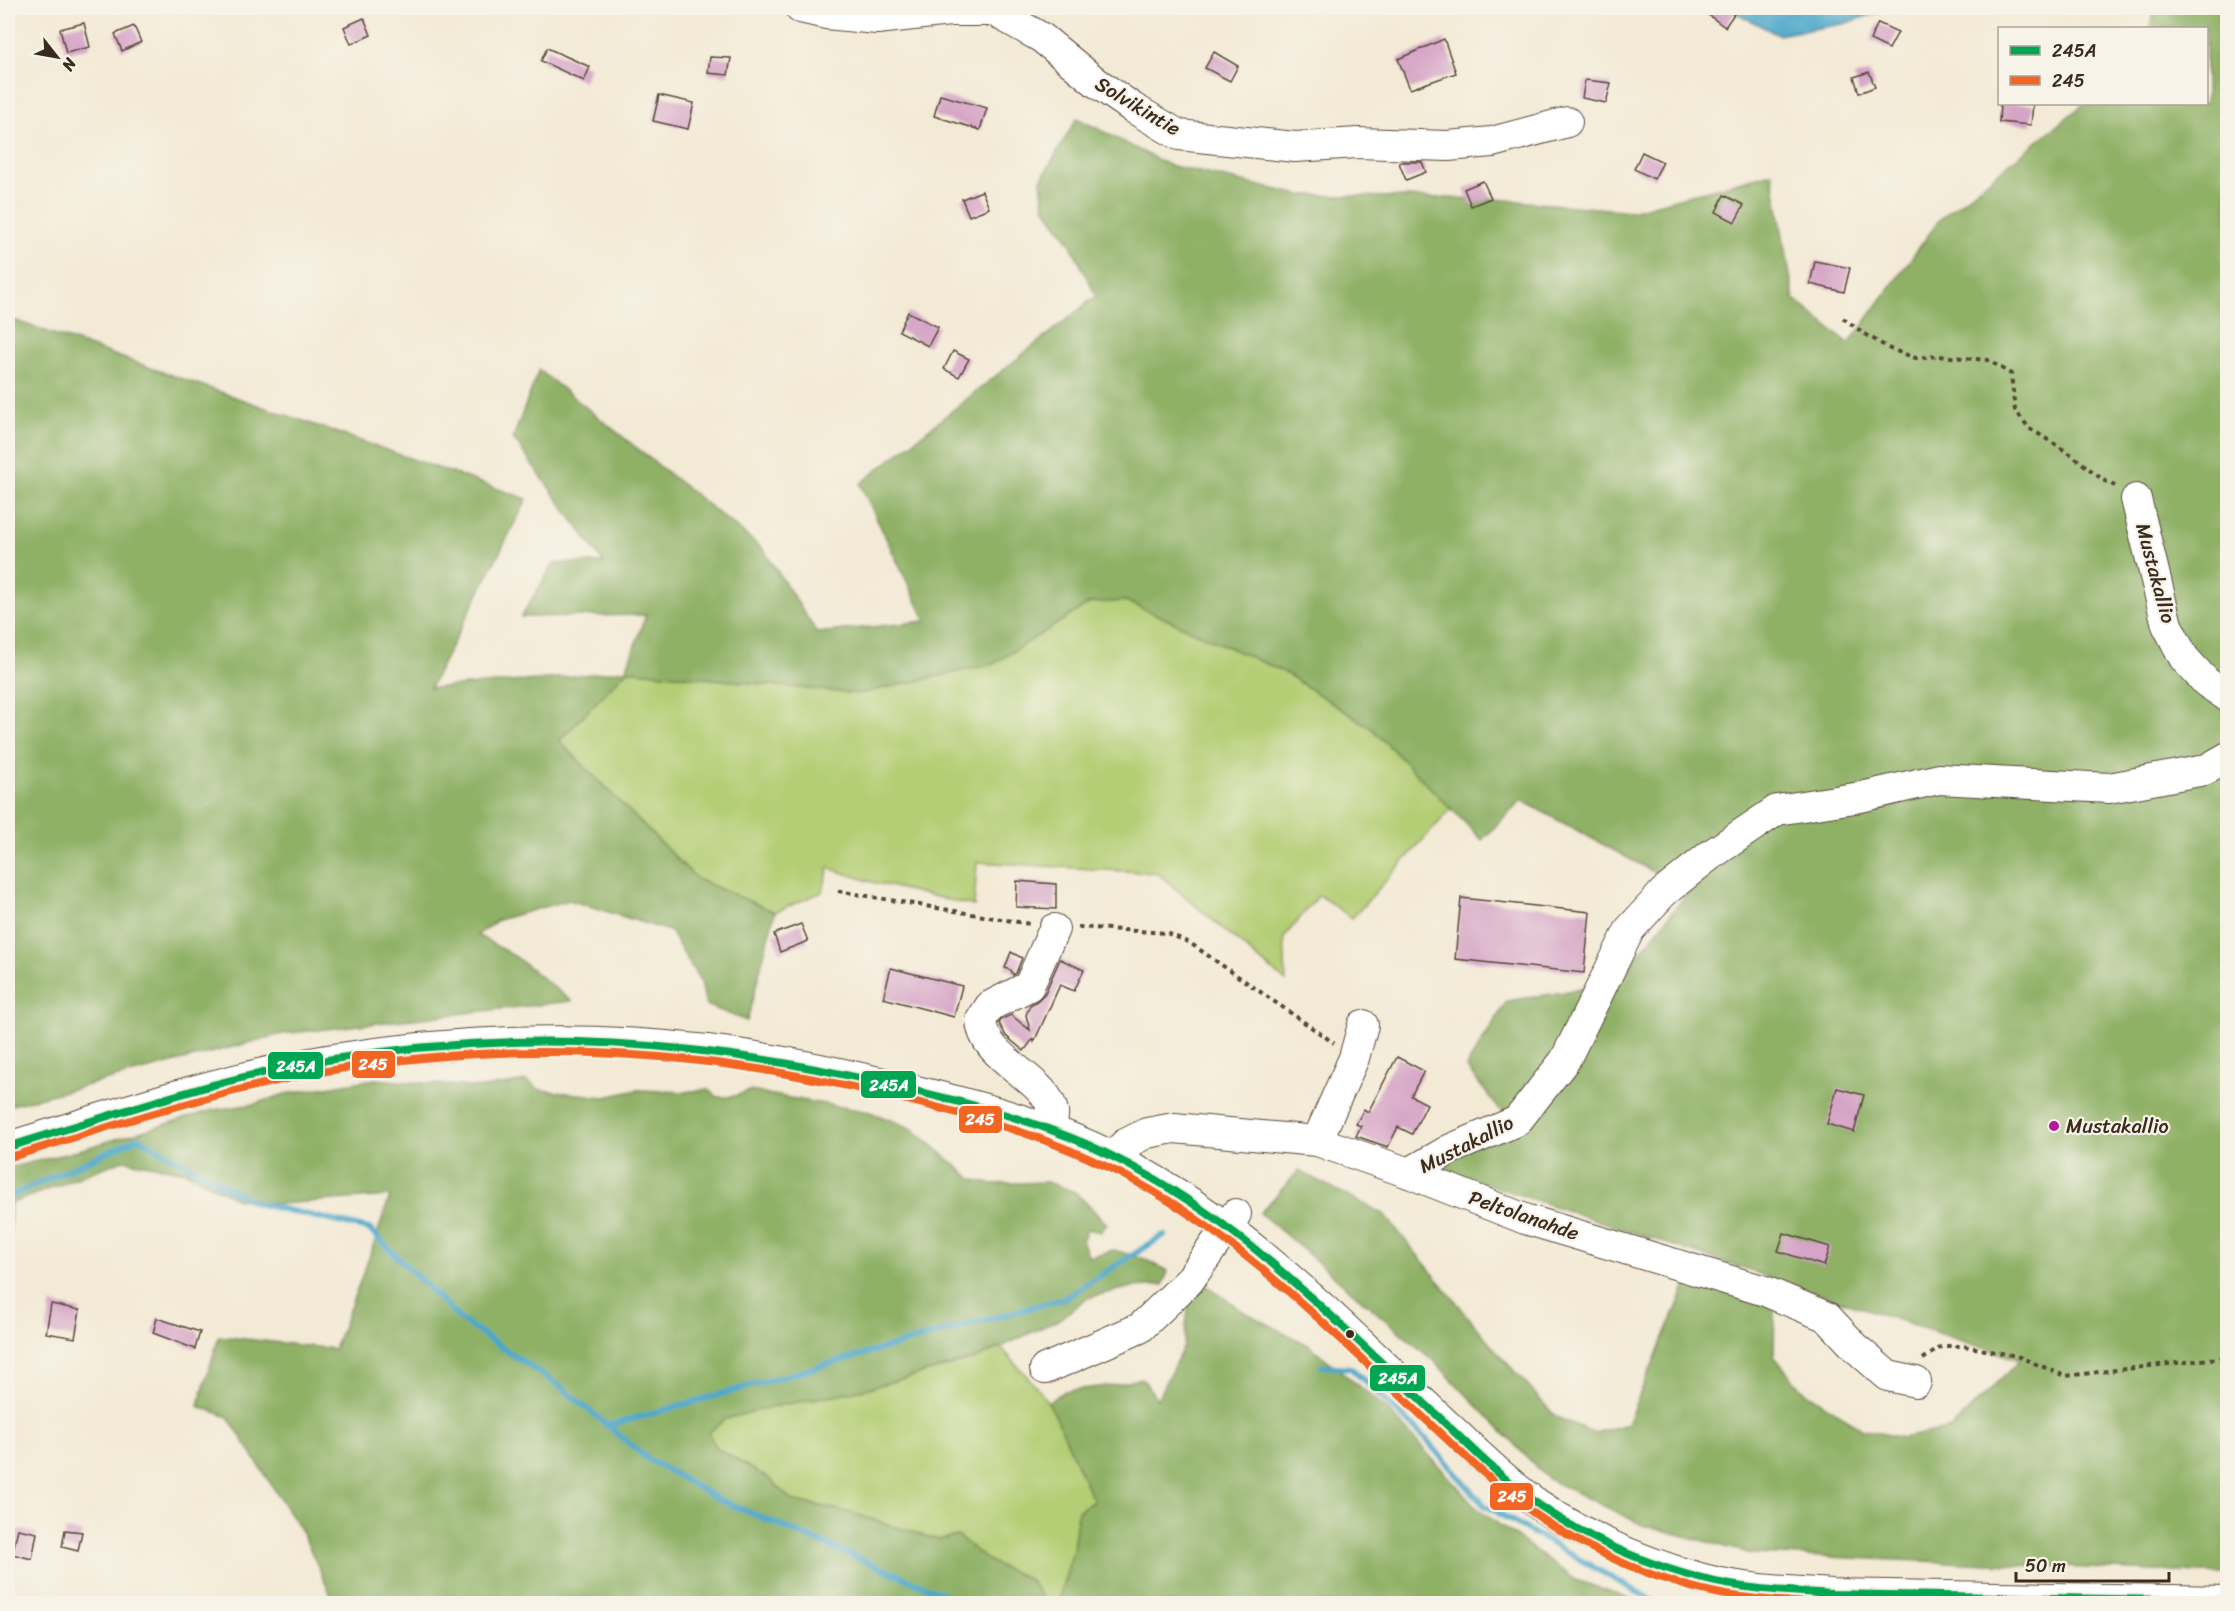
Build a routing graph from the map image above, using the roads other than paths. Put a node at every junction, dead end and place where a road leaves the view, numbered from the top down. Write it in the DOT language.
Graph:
graph roads {
  1 [pos="800,8"];
  2 [pos="1567,122"];
  3 [pos="2136,499"];
  4 [pos="2228,697"];
  5 [pos="2228,757"];
  6 [pos="1054,929"];
  7 [pos="1363,1025"];
  8 [pos="1050,1130"];
  9 [pos="1317,1140"];
  10 [pos="8,1147"];
  11 [pos="1112,1156"];
  12 [pos="1410,1173"];
  13 [pos="1231,1221"];
  14 [pos="1045,1369"];
  15 [pos="1916,1382"];
  16 [pos="1834,1599"];
  17 [pos="2228,1601"];
  1 -- 2 [label="street, Solvikintie"];
  3 -- 4 [label="street, Mustakallio"];
  5 -- 12 [label="street, Mustakallio"];
  6 -- 8 [label="street"];
  7 -- 9 [label="street"];
  8 -- 10 [label="street"];
  8 -- 11 [label="street"];
  9 -- 11 [label="street, Peltolanahde"];
  9 -- 12 [label="street, Peltolanahde"];
  11 -- 13 [label="street"];
  12 -- 15 [label="street, Peltolanahde"];
  13 -- 14 [label="street"];
  13 -- 16 [label="street"];
  16 -- 17 [label="street"];
}
